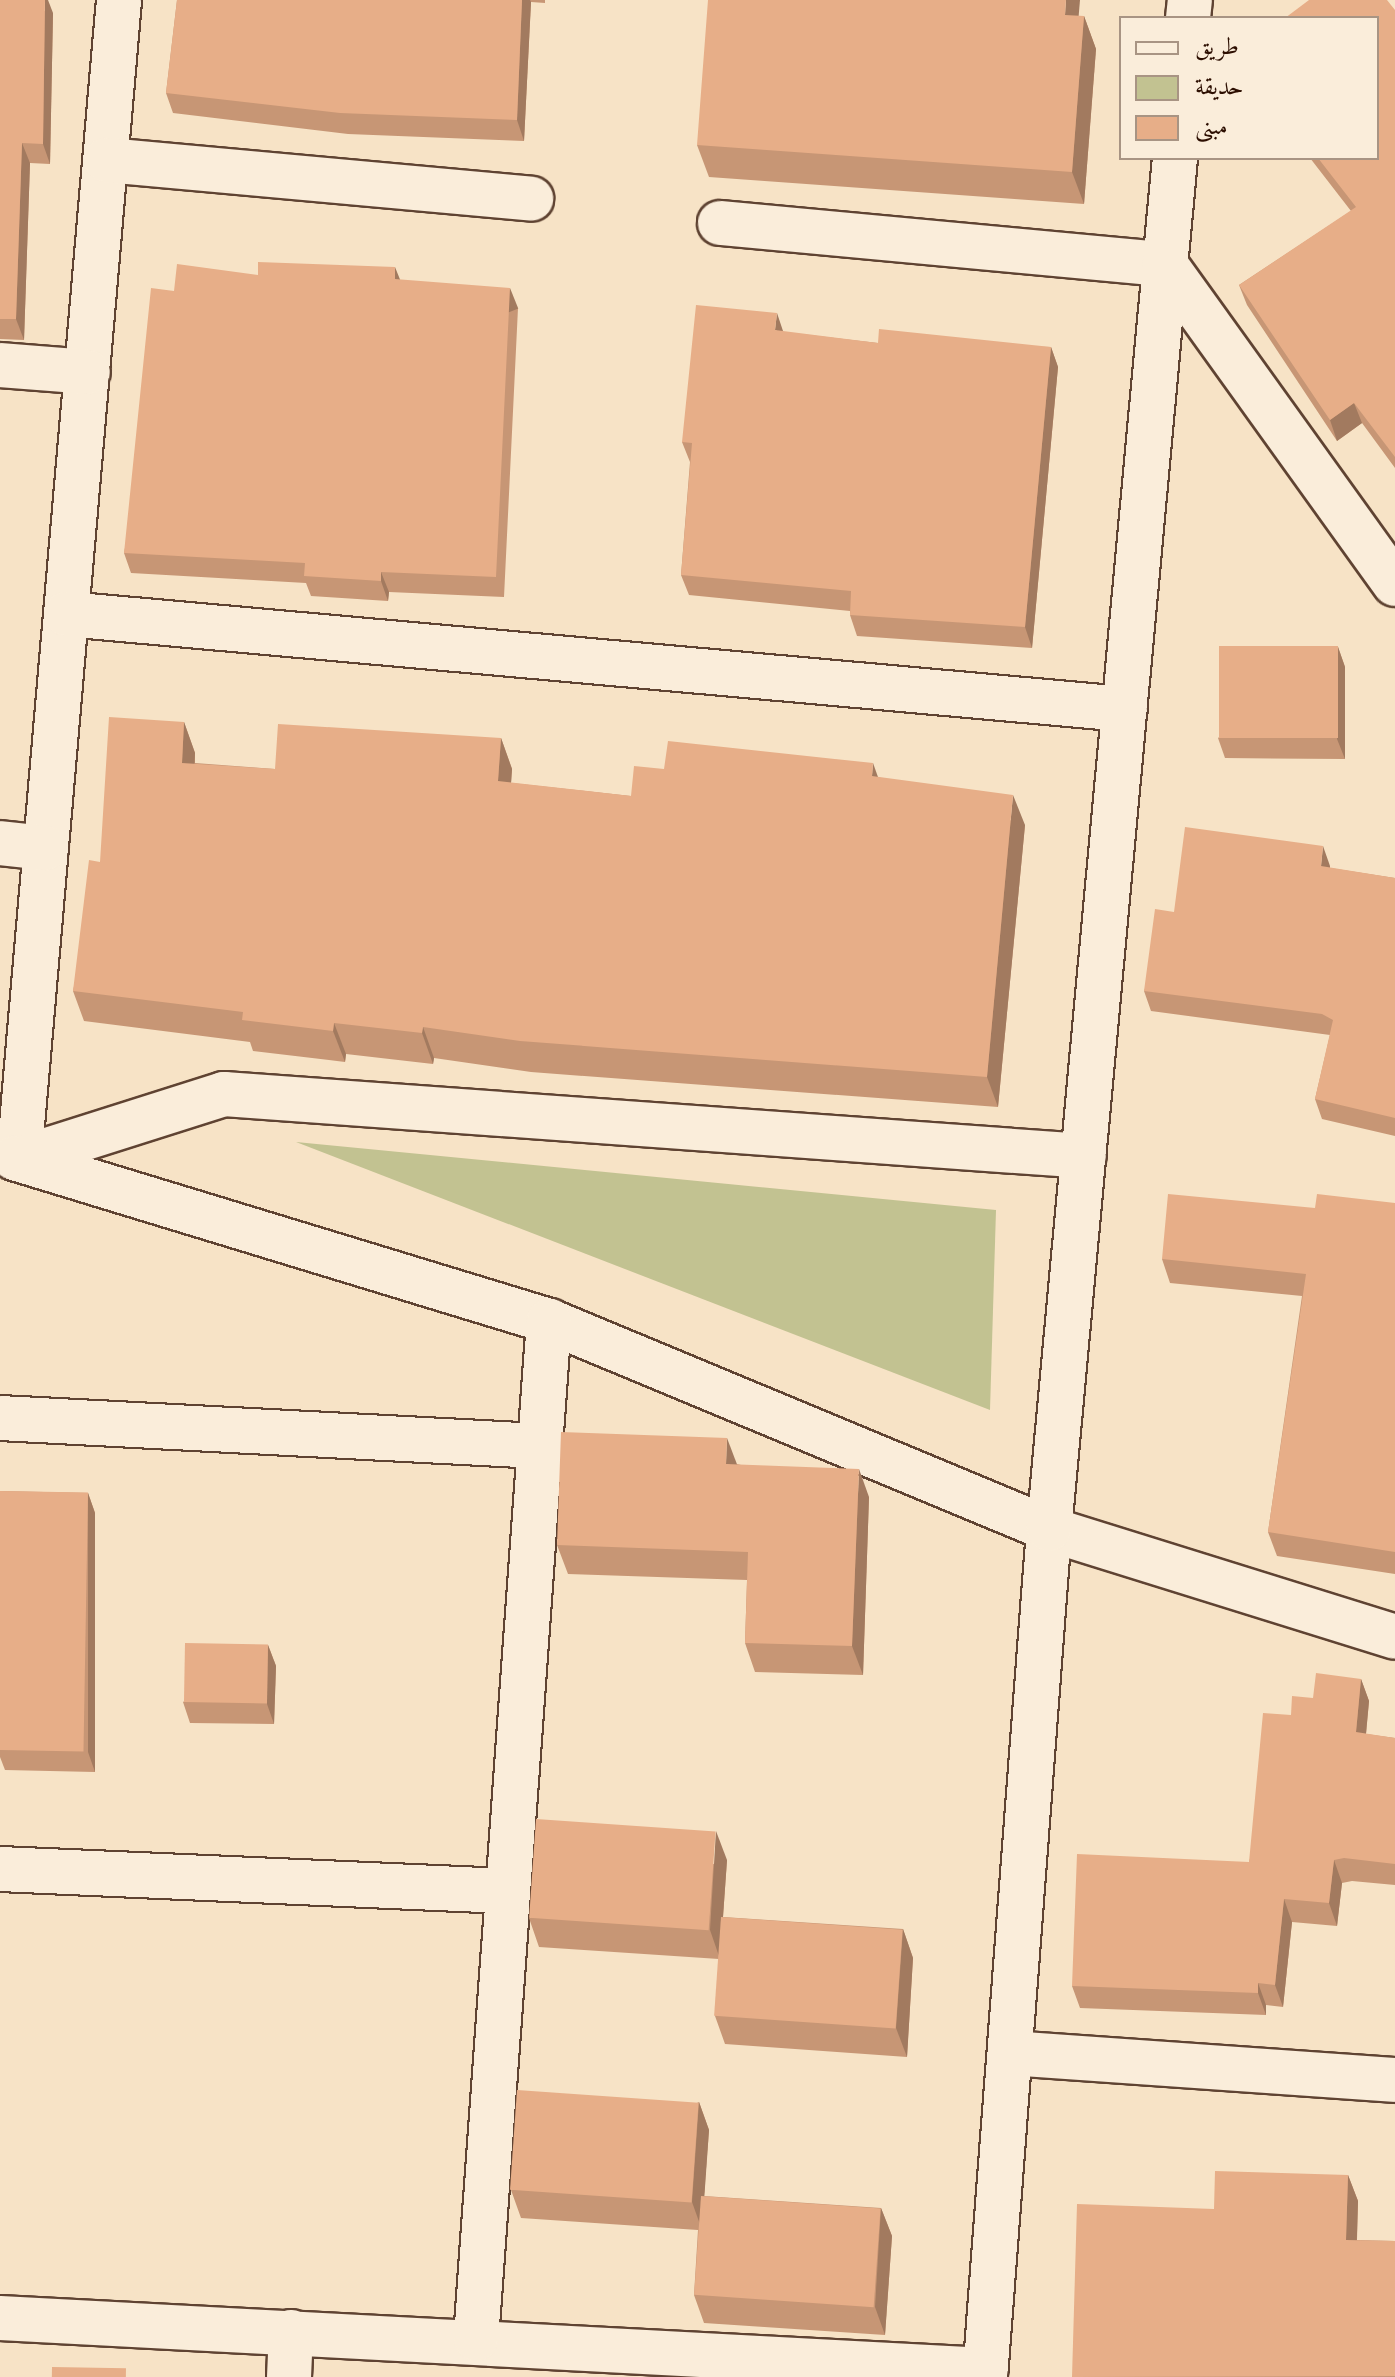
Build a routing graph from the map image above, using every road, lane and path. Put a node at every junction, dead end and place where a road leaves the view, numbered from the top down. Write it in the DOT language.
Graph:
graph roads {
  1 [pos="119,0"];
  2 [pos="106,160"];
  3 [pos="1175,160"];
  4 [pos="531,199"];
  5 [pos="720,223"];
  6 [pos="1165,264"];
  7 [pos="0,365"];
  8 [pos="88,372"];
  9 [pos="1395,584"];
  10 [pos="66,614"];
  11 [pos="1125,709"];
  12 [pos="0,843"];
  13 [pos="46,848"];
  14 [pos="1084,1156"];
  15 [pos="9,1158"];
  16 [pos="549,1321"];
  17 [pos="0,1418"];
  18 [pos="540,1446"];
  19 [pos="1049,1529"];
  20 [pos="1395,1637"];
  21 [pos="0,1869"];
  22 [pos="506,1891"];
  23 [pos="1010,2053"];
  24 [pos="1395,2080"];
  25 [pos="0,2318"];
  26 [pos="291,2332"];
  27 [pos="476,2339"];
  28 [pos="985,2373"];
  29 [pos="289,2377"];
  1 -- 2 [label="street"];
  2 -- 4 [label="street"];
  2 -- 8 [label="street"];
  3 -- 6 [label="street"];
  5 -- 6 [label="street"];
  6 -- 9 [label="street"];
  6 -- 11 [label="street"];
  7 -- 8 [label="street"];
  8 -- 10 [label="street"];
  10 -- 11 [label="street"];
  10 -- 13 [label="street"];
  11 -- 14 [label="street"];
  12 -- 13 [label="street"];
  13 -- 15 [label="street"];
  14 -- 15 [label="street"];
  14 -- 19 [label="street"];
  15 -- 16 [label="street"];
  16 -- 18 [label="street"];
  16 -- 19 [label="street"];
  17 -- 18 [label="street"];
  18 -- 22 [label="street"];
  19 -- 20 [label="street"];
  19 -- 23 [label="street"];
  21 -- 22 [label="street"];
  22 -- 27 [label="street"];
  23 -- 24 [label="street"];
  23 -- 28 [label="street"];
  25 -- 26 [label="street"];
  26 -- 27 [label="street"];
  26 -- 29 [label="street"];
  27 -- 28 [label="street"];
}
